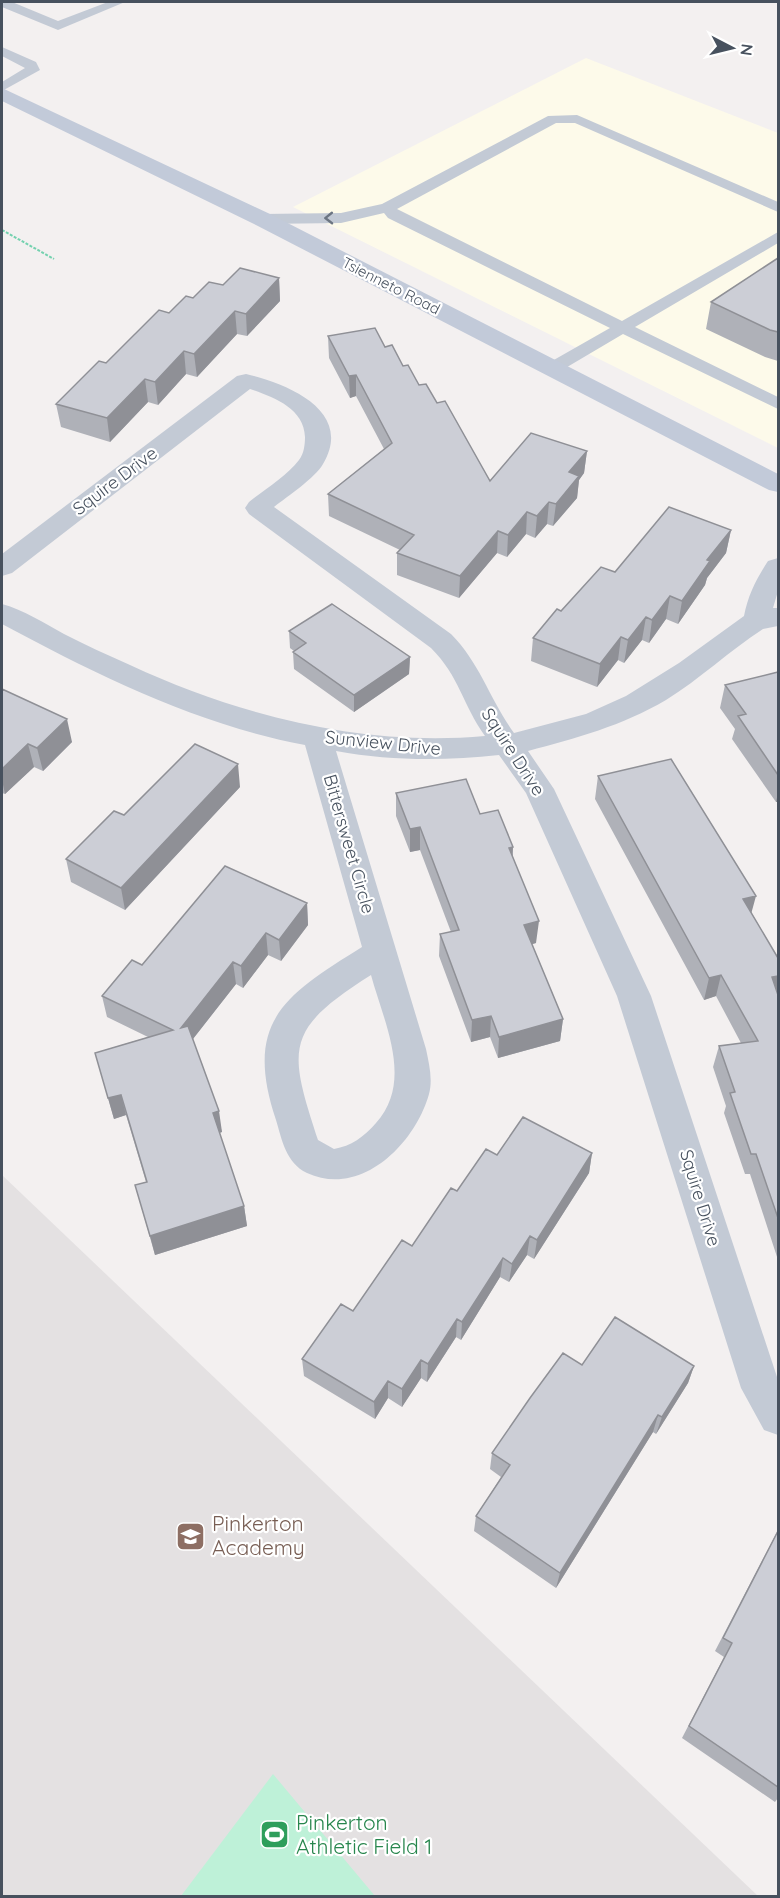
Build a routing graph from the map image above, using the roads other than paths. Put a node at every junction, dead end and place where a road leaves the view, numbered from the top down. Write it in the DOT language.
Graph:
graph roads {
  1 [pos="2,2"];
  2 [pos="118,2"];
  3 [pos="2,51"];
  4 [pos="2,87"];
  5 [pos="2,94"];
  6 [pos="778,207"];
  7 [pos="387,208"];
  8 [pos="262,219"];
  9 [pos="778,237"];
  10 [pos="624,328"];
  11 [pos="551,369"];
  12 [pos="778,404"];
  13 [pos="778,484"];
  14 [pos="2,567"];
  15 [pos="778,567"];
  16 [pos="2,613"];
  17 [pos="771,624"];
  18 [pos="317,736"];
  19 [pos="509,746"];
  20 [pos="380,952"];
  21 [pos="778,1416"];
  1 -- 2 [label="lane"];
  3 -- 4 [label="lane"];
  5 -- 8 [label="street, Tsienneto Road"];
  6 -- 7 [label="lane"];
  7 -- 8 [label="lane, one-way"];
  7 -- 10 [label="lane"];
  8 -- 11 [label="street, Tsienneto Road"];
  9 -- 10 [label="lane"];
  10 -- 11 [label="lane"];
  10 -- 12 [label="lane"];
  11 -- 13 [label="street, Tsienneto Road"];
  14 -- 19 [label="street, Squire Drive"];
  15 -- 17 [label="street, Sunview Drive"];
  16 -- 18 [label="street, Sunview Drive"];
  17 -- 19 [label="street, Sunview Drive"];
  18 -- 19 [label="street, Sunview Drive"];
  18 -- 20 [label="street, Bittersweet Circle"];
  19 -- 21 [label="street, Squire Drive"];
  20 -- 20 [label="street, Bittersweet Circle"];
}
